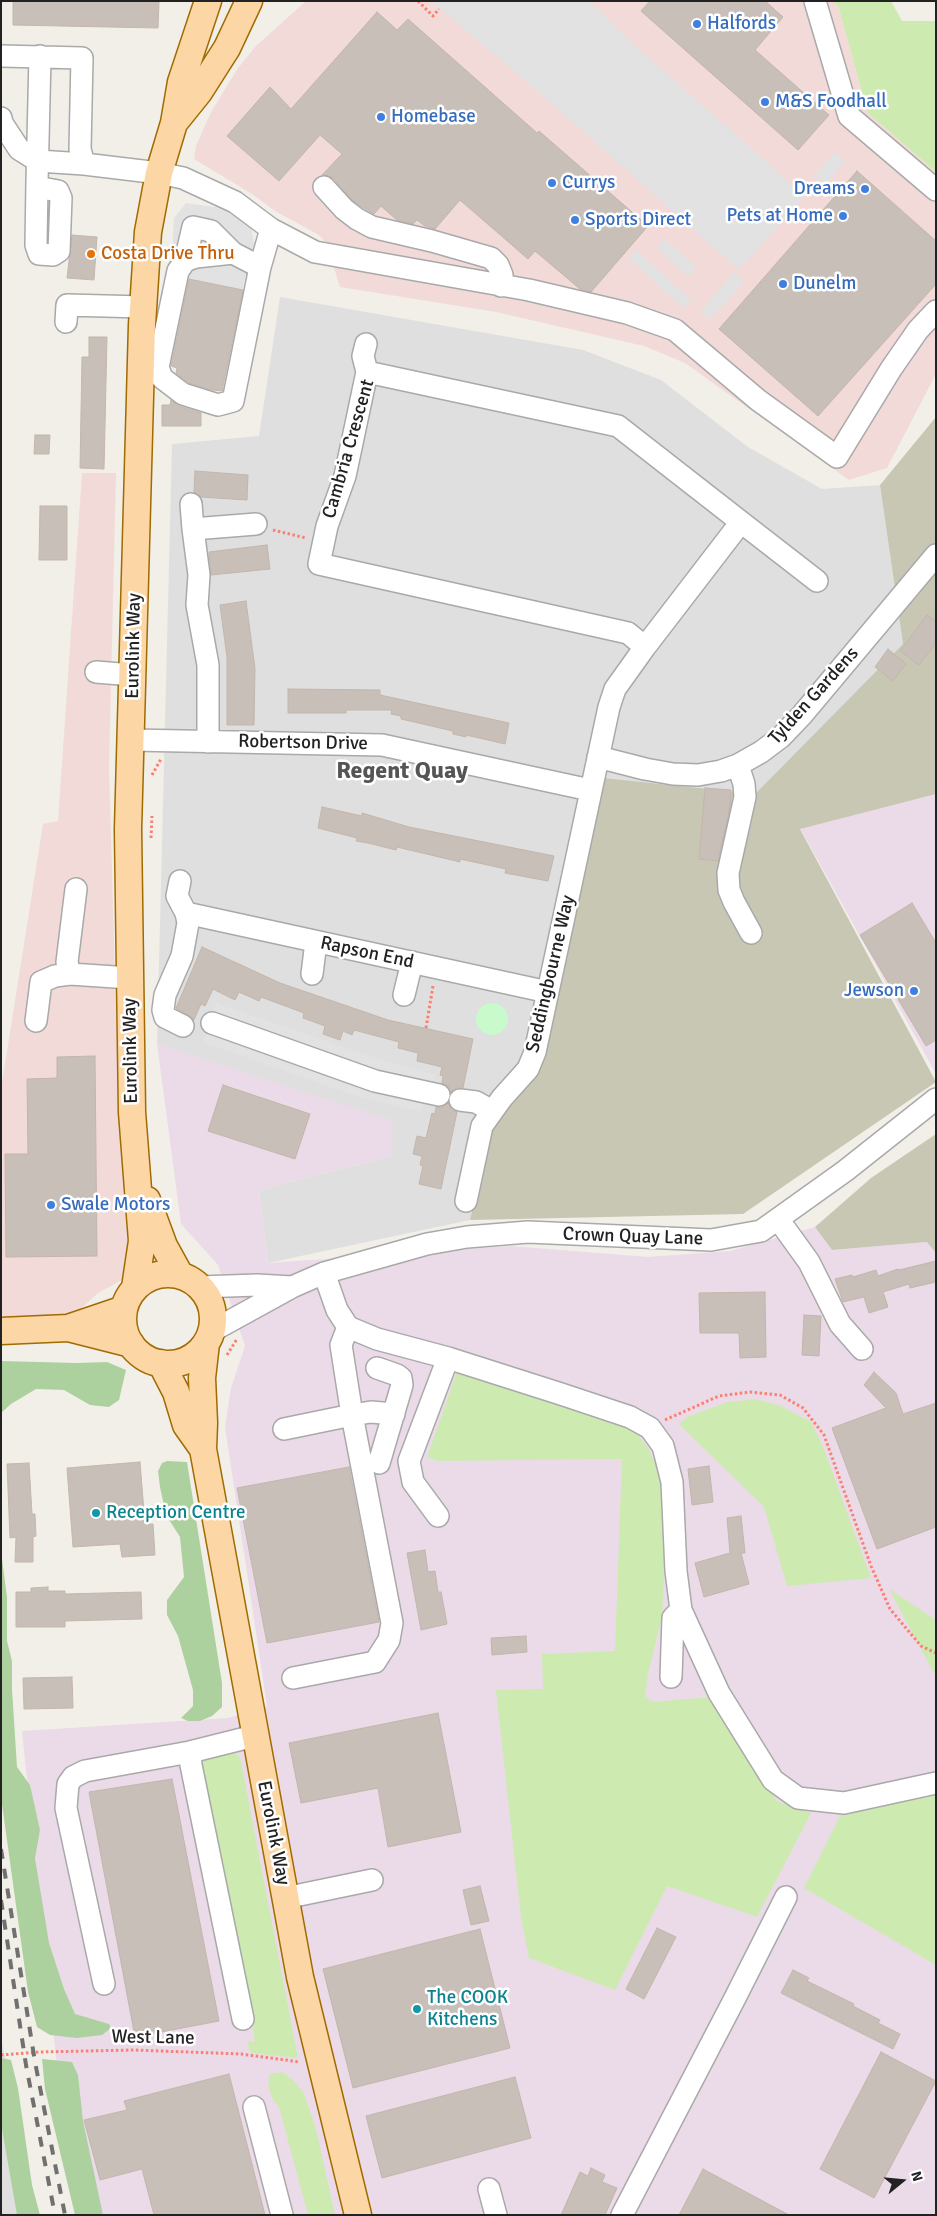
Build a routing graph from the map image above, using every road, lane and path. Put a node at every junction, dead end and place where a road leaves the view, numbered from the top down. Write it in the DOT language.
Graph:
graph roads {
  1 [pos="208,1"];
  2 [pos="248,1"];
  3 [pos="418,1"];
  4 [pos="815,1"];
  5 [pos="439,9"];
  6 [pos="1,56"];
  7 [pos="40,56"];
  8 [pos="1,118"];
  9 [pos="174,123"];
  10 [pos="84,164"];
  11 [pos="37,171"];
  12 [pos="159,173"];
  13 [pos="324,187"];
  14 [pos="936,190"];
  15 [pos="271,229"];
  16 [pos="233,253"];
  17 [pos="184,261"];
  18 [pos="260,267"];
  19 [pos="500,286"];
  20 [pos="143,307"];
  21 [pos="936,311"];
  22 [pos="66,322"];
  23 [pos="366,344"];
  24 [pos="367,372"];
  25 [pos="140,392"];
  26 [pos="182,394"];
  27 [pos="191,504"];
  28 [pos="741,522"];
  29 [pos="256,524"];
  30 [pos="193,529"];
  31 [pos="324,542"];
  32 [pos="936,555"];
  33 [pos="817,581"];
  34 [pos="645,647"];
  35 [pos="96,672"];
  36 [pos="133,675"];
  37 [pos="132,740"];
  38 [pos="162,741"];
  39 [pos="208,742"];
  40 [pos="598,757"];
  41 [pos="738,765"];
  42 [pos="152,783"];
  43 [pos="590,790"];
  44 [pos="152,812"];
  45 [pos="151,842"];
  46 [pos="180,881"];
  47 [pos="76,889"];
  48 [pos="186,913"];
  49 [pos="751,933"];
  50 [pos="316,942"];
  51 [pos="412,962"];
  52 [pos="436,968"];
  53 [pos="70,974"];
  54 [pos="312,974"];
  55 [pos="130,978"];
  56 [pos="548,992"];
  57 [pos="404,995"];
  58 [pos="36,1021"];
  59 [pos="212,1023"];
  60 [pos="183,1026"];
  61 [pos="426,1028"];
  62 [pos="439,1095"];
  63 [pos="936,1099"];
  64 [pos="460,1100"];
  65 [pos="492,1111"];
  66 [pos="136,1172"];
  67 [pos="466,1201"];
  68 [pos="778,1219"];
  69 [pos="324,1273"];
  70 [pos="190,1281"];
  71 [pos="292,1287"];
  72 [pos="130,1299"];
  73 [pos="348,1327"];
  74 [pos="68,1328"];
  75 [pos="1,1330"];
  76 [pos="209,1337"];
  77 [pos="131,1344"];
  78 [pos="862,1349"];
  79 [pos="448,1358"];
  80 [pos="161,1363"];
  81 [pos="378,1368"];
  82 [pos="394,1414"];
  83 [pos="352,1415"];
  84 [pos="650,1428"];
  85 [pos="284,1429"];
  86 [pos="203,1449"];
  87 [pos="379,1463"];
  88 [pos="438,1516"];
  89 [pos="681,1610"];
  90 [pos="936,1653"];
  91 [pos="671,1677"];
  92 [pos="293,1678"];
  93 [pos="254,1736"];
  94 [pos="190,1752"];
  95 [pos="936,1783"];
  96 [pos="372,1880"];
  97 [pos="786,1897"];
  98 [pos="285,1898"];
  99 [pos="104,1984"];
  100 [pos="243,2019"];
  101 [pos="1,2055"];
  102 [pos="304,2063"];
  103 [pos="254,2107"];
  104 [pos="489,2189"];
  105 [pos="628,2212"];
  106 [pos="282,2215"];
  107 [pos="358,2215"];
  108 [pos="496,2215"];
  1 -- 9 [label="main road, Eurolink Way"];
  2 -- 9 [label="main road, Eurolink Way"];
  3 -- 5 [label="path"];
  4 -- 14 [label="street"];
  6 -- 7 [label="street"];
  7 -- 10 [label="street"];
  7 -- 11 [label="street"];
  8 -- 11 [label="street"];
  9 -- 12 [label="main road, Eurolink Way"];
  10 -- 11 [label="street"];
  10 -- 12 [label="street"];
  12 -- 15 [label="street"];
  12 -- 20 [label="main road, Eurolink Way"];
  13 -- 19 [label="street"];
  15 -- 18 [label="street"];
  15 -- 19 [label="street"];
  16 -- 17 [label="street"];
  16 -- 17 [label="street"];
  16 -- 18 [label="street"];
  17 -- 26 [label="street"];
  18 -- 26 [label="street"];
  19 -- 21 [label="street"];
  20 -- 22 [label="street"];
  20 -- 25 [label="main road, Eurolink Way"];
  23 -- 24 [label="street"];
  24 -- 28 [label="street, Cambria Crescent"];
  24 -- 31 [label="street, Cambria Crescent"];
  25 -- 26 [label="street"];
  25 -- 36 [label="main road, Eurolink Way"];
  27 -- 30 [label="street"];
  28 -- 33 [label="street, Cambria Crescent"];
  28 -- 34 [label="street"];
  29 -- 30 [label="street"];
  29 -- 31 [label="path"];
  30 -- 39 [label="street"];
  31 -- 34 [label="street, Cambria Crescent"];
  32 -- 41 [label="street, Tylden Gardens"];
  34 -- 40 [label="street"];
  35 -- 36 [label="street"];
  36 -- 37 [label="main road, Eurolink Way"];
  37 -- 38 [label="street, Robertson Drive"];
  37 -- 55 [label="main road, Eurolink Way"];
  38 -- 39 [label="street, Robertson Drive"];
  38 -- 42 [label="path"];
  39 -- 43 [label="street, Robertson Drive"];
  40 -- 41 [label="street, Tylden Gardens"];
  40 -- 43 [label="street"];
  41 -- 49 [label="street"];
  43 -- 56 [label="street, Seddingbourne Way"];
  44 -- 45 [label="path"];
  46 -- 48 [label="street"];
  47 -- 53 [label="street"];
  48 -- 50 [label="street, Rapson End"];
  48 -- 60 [label="street"];
  50 -- 51 [label="street, Rapson End"];
  50 -- 54 [label="street"];
  51 -- 52 [label="street, Rapson End"];
  51 -- 57 [label="street"];
  52 -- 56 [label="street, Rapson End"];
  52 -- 61 [label="path"];
  53 -- 55 [label="street"];
  53 -- 58 [label="street"];
  55 -- 66 [label="main road, Eurolink Way"];
  56 -- 65 [label="street, Seddingbourne Way"];
  59 -- 62 [label="street"];
  63 -- 68 [label="street, Crown Quay Lane"];
  64 -- 65 [label="street"];
  65 -- 67 [label="street, Seddingbourne Way"];
  66 -- 70 [label="main road, Eurolink Way"];
  66 -- 72 [label="main road, Eurolink Way"];
  68 -- 69 [label="street, Crown Quay Lane"];
  68 -- 78 [label="street"];
  69 -- 71 [label="street, Crown Quay Lane"];
  69 -- 73 [label="street"];
  70 -- 71 [label="street, Crown Quay Lane"];
  70 -- 72 [label="main road"];
  70 -- 76 [label="main road"];
  71 -- 76 [label="street, Crown Quay Lane"];
  72 -- 74 [label="main road"];
  72 -- 77 [label="main road"];
  73 -- 79 [label="street"];
  73 -- 83 [label="street"];
  74 -- 75 [label="main road"];
  74 -- 77 [label="main road"];
  76 -- 80 [label="main road"];
  76 -- 86 [label="main road, Eurolink Way"];
  77 -- 80 [label="main road"];
  79 -- 84 [label="street"];
  79 -- 88 [label="street"];
  80 -- 86 [label="main road, Eurolink Way"];
  81 -- 82 [label="street"];
  82 -- 83 [label="street"];
  82 -- 87 [label="street"];
  83 -- 85 [label="street"];
  83 -- 92 [label="street"];
  84 -- 89 [label="street"];
  84 -- 90 [label="path"];
  86 -- 93 [label="main road, Eurolink Way"];
  89 -- 91 [label="street"];
  89 -- 95 [label="street"];
  93 -- 94 [label="street"];
  93 -- 98 [label="main road, Eurolink Way"];
  94 -- 99 [label="street"];
  94 -- 100 [label="street"];
  96 -- 98 [label="street"];
  97 -- 105 [label="street"];
  98 -- 107 [label="main road, Eurolink Way"];
  101 -- 102 [label="path, West Lane"];
  103 -- 106 [label="street"];
  104 -- 108 [label="street"];
}
